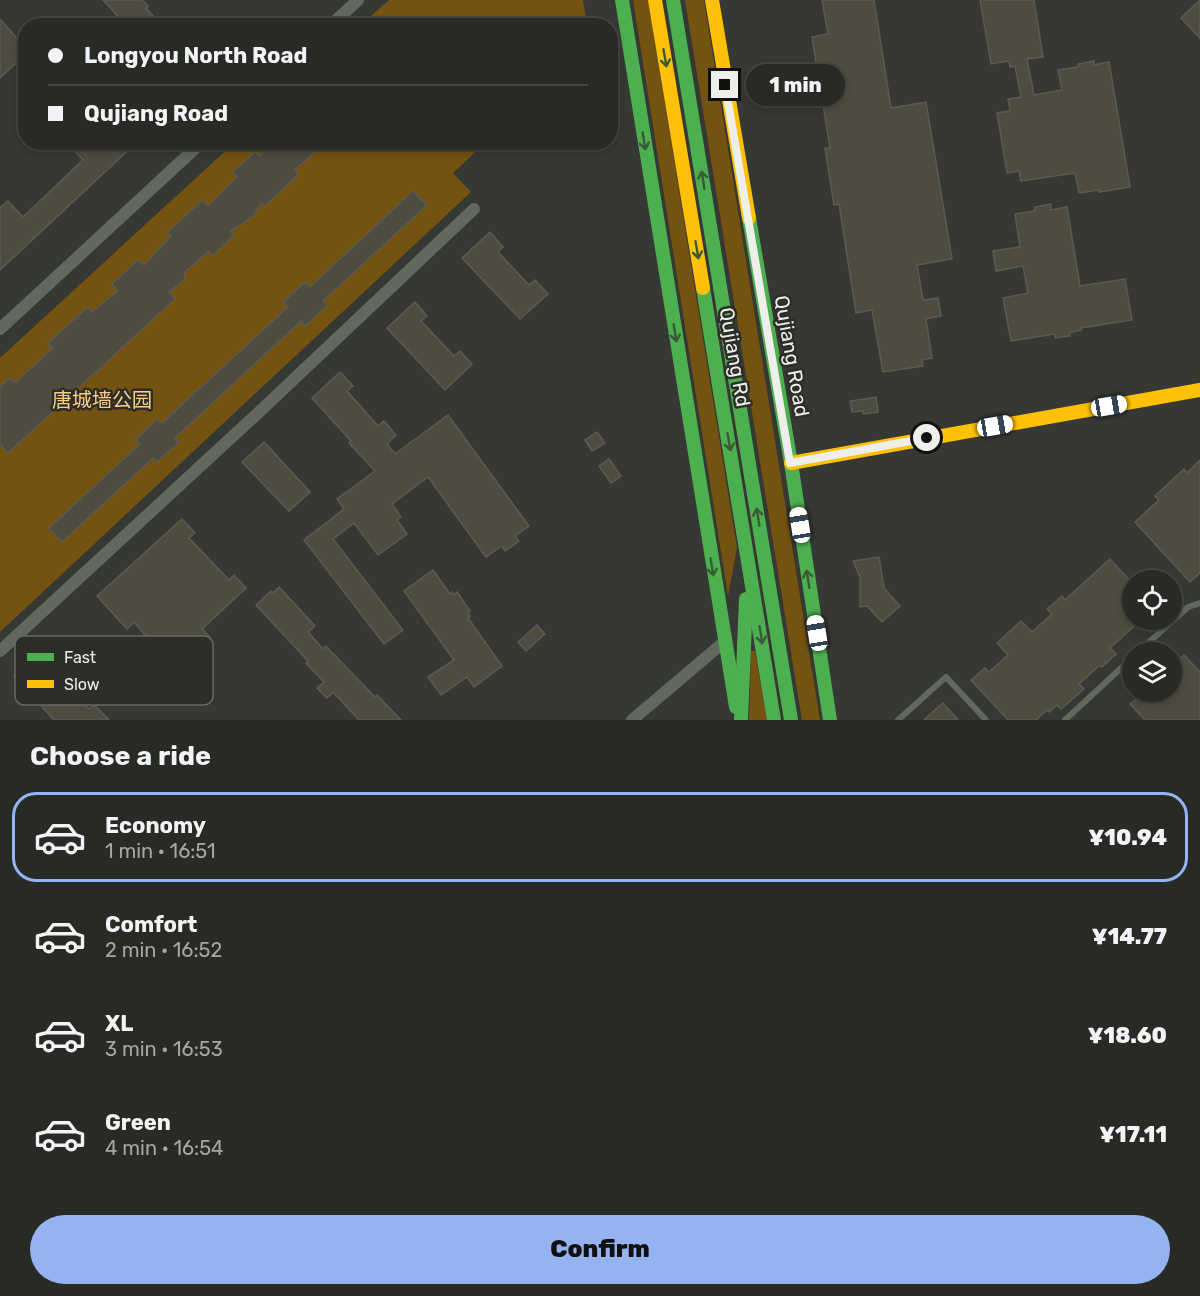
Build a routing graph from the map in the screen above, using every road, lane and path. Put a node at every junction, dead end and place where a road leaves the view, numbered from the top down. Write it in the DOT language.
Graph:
graph roads {
  1 [pos="358,0"];
  2 [pos="621,0"];
  3 [pos="655,0"];
  4 [pos="673,0"];
  5 [pos="712,0"];
  6 [pos="339,18"];
  7 [pos="193,150"];
  8 [pos="474,209"];
  9 [pos="0,329"];
  10 [pos="1200,390"];
  11 [pos="790,463"];
  12 [pos="748,553"];
  13 [pos="1200,603"];
  14 [pos="16,636"];
  15 [pos="15,637"];
  16 [pos="724,642"];
  17 [pos="1149,642"];
  18 [pos="0,651"];
  19 [pos="1122,667"];
  20 [pos="632,720"];
  21 [pos="739,720"];
  22 [pos="774,720"];
  23 [pos="791,720"];
  24 [pos="830,720"];
  25 [pos="898,720"];
  26 [pos="986,720"];
  27 [pos="1065,720"];
  1 -- 6 [label="street"];
  2 -- 16 [label="main road, one-way"];
  3 -- 12 [label="main road, Qujiang Rd, one-way"];
  23 -- 4 [label="main road, Qujiang Rd, one-way"];
  5 -- 11 [label="main road, Qujiang Road"];
  7 -- 9 [label="street"];
  8 -- 14 [label="street"];
  10 -- 11 [label="main road"];
  24 -- 11 [label="main road, Qujiang Road, one-way"];
  12 -- 21 [label="main road"];
  12 -- 22 [label="main road, Qujiang Rd, one-way"];
  13 -- 17 [label="lane"];
  15 -- 18 [label="street"];
  16 -- 20 [label="street"];
  16 -- 21 [label="main road"];
  19 -- 27 [label="lane"];
  25 -- 26 [label="lane"];
}
